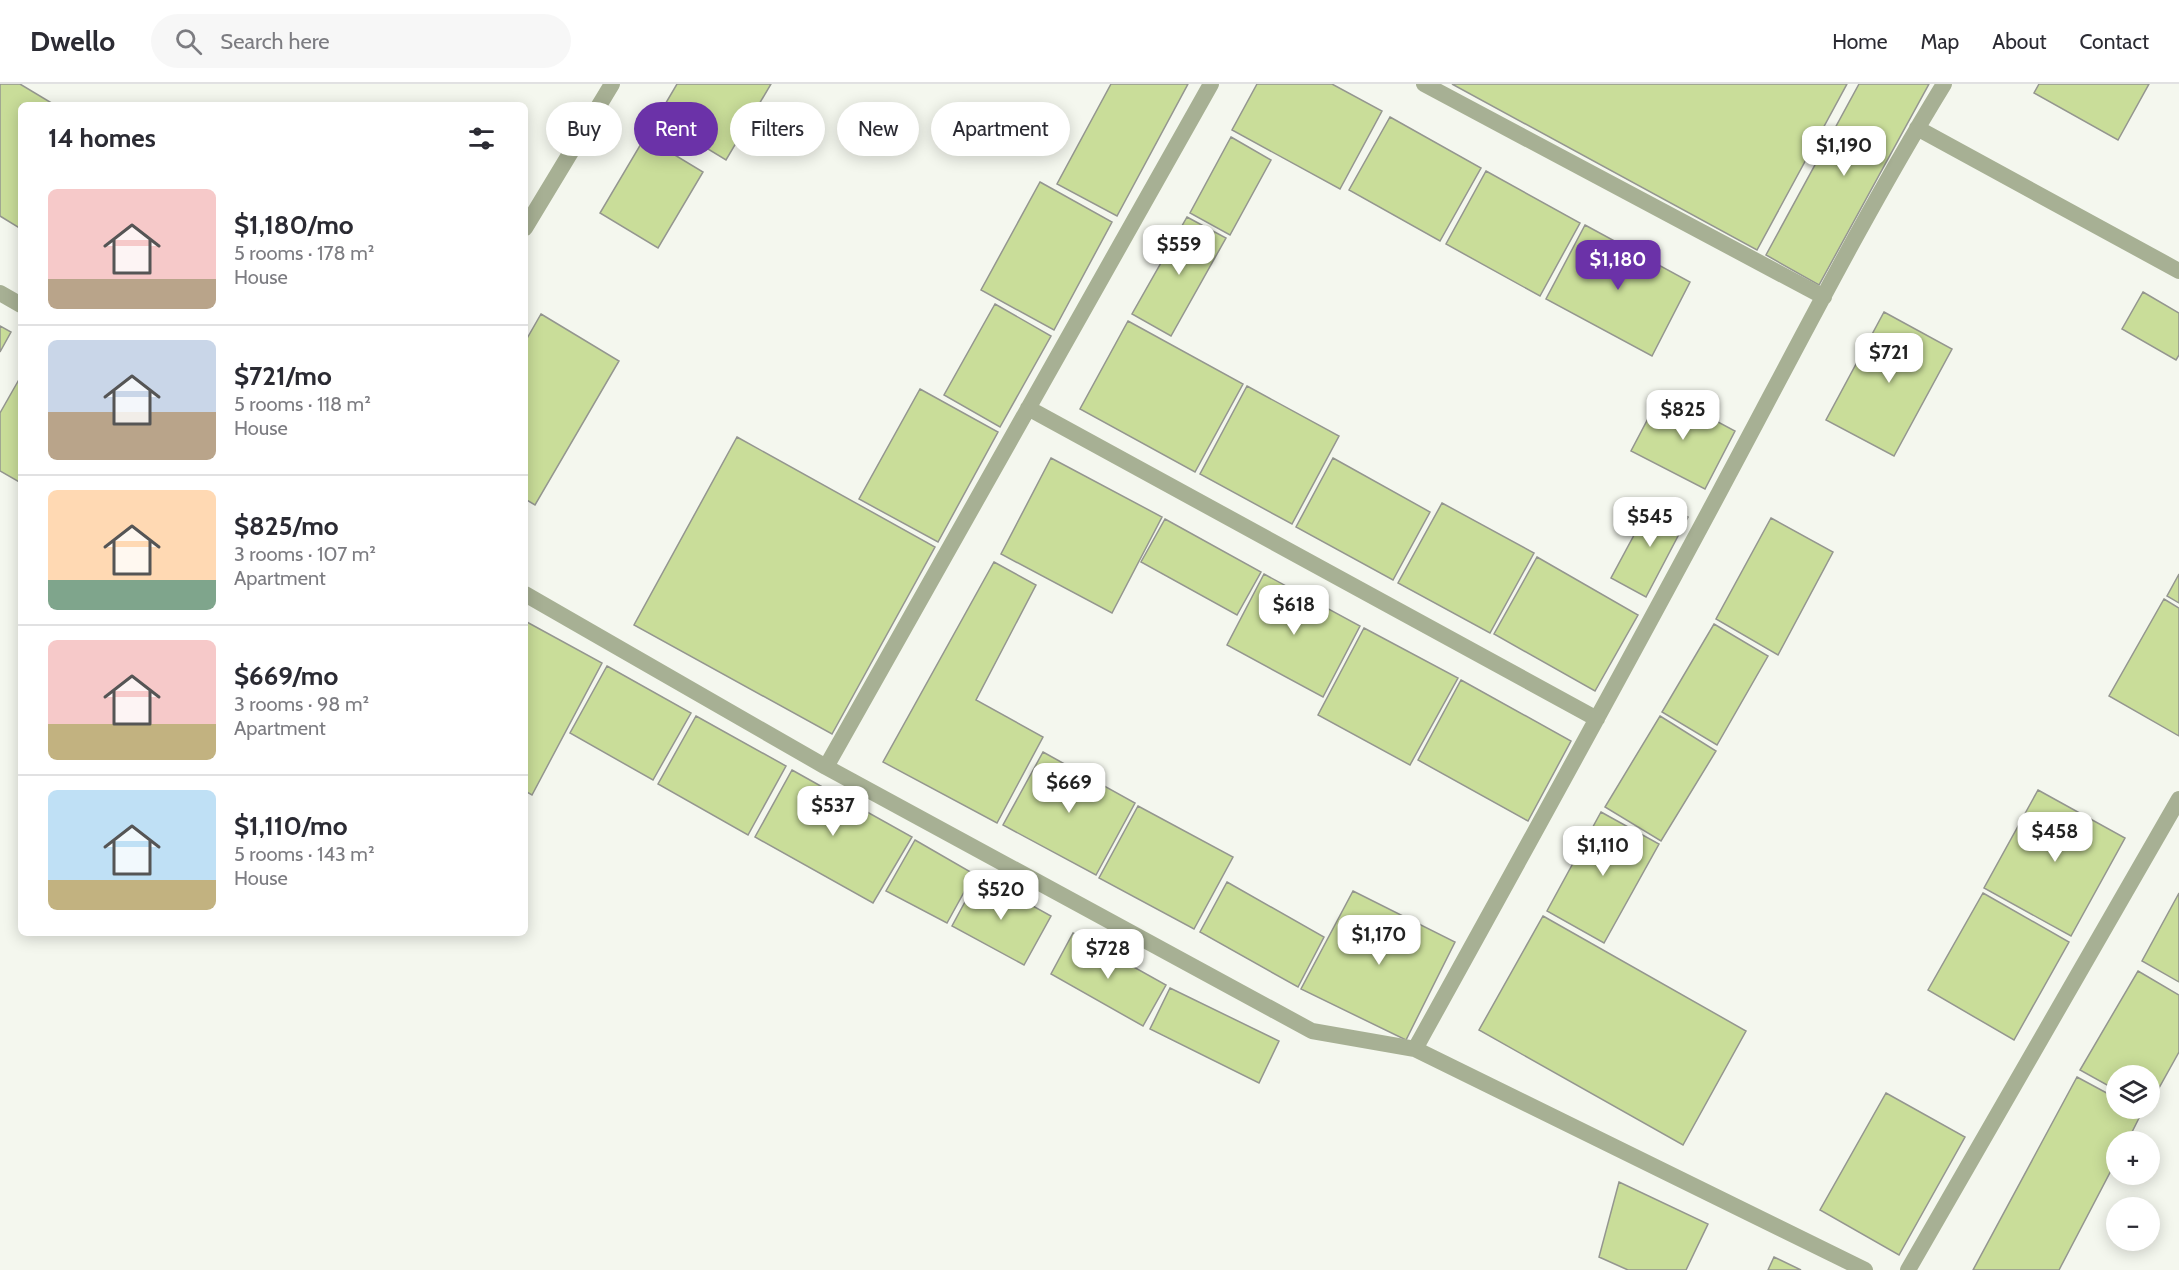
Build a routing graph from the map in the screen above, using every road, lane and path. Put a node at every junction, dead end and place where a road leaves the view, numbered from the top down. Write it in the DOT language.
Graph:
graph roads {
  1 [pos="612,84"];
  2 [pos="1211,84"];
  3 [pos="1424,84"];
  4 [pos="1944,84"];
  5 [pos="1917,128"];
  6 [pos="528,223"];
  7 [pos="2179,271"];
  8 [pos="0,293"];
  9 [pos="1824,297"];
  10 [pos="18,303"];
  11 [pos="1028,408"];
  12 [pos="528,596"];
  13 [pos="1597,719"];
  14 [pos="826,767"];
  15 [pos="2179,799"];
  16 [pos="1415,1049"];
  17 [pos="1865,1270"];
  18 [pos="1908,1270"];
  1 -- 6 [label="street"];
  2 -- 11 [label="street"];
  3 -- 9 [label="street"];
  4 -- 5 [label="street"];
  5 -- 7 [label="street"];
  5 -- 9 [label="street"];
  8 -- 10 [label="street"];
  9 -- 13 [label="street"];
  11 -- 13 [label="street"];
  11 -- 14 [label="street"];
  12 -- 14 [label="street"];
  13 -- 16 [label="street"];
  14 -- 16 [label="street"];
  15 -- 18 [label="street"];
  16 -- 17 [label="street"];
}
